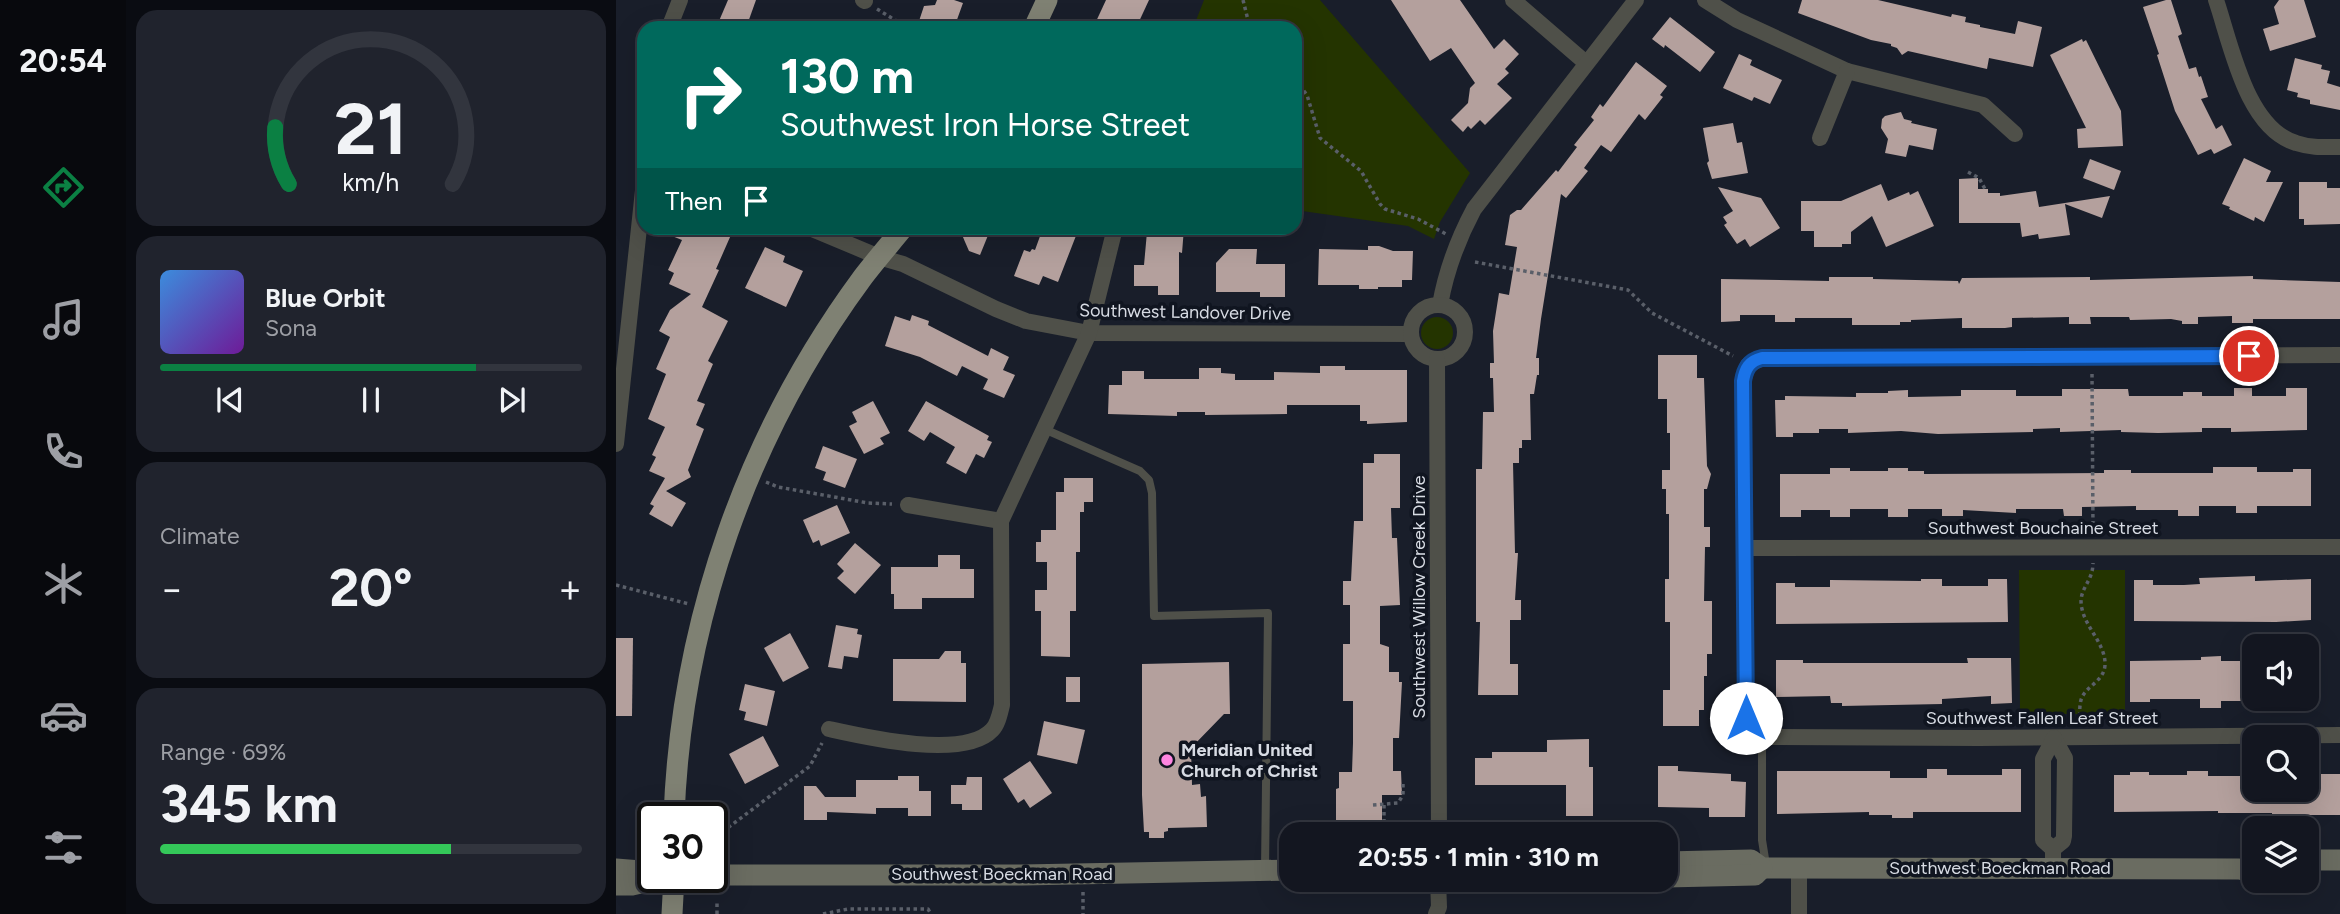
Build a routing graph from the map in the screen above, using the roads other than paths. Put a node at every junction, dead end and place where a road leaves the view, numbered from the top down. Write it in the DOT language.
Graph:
graph roads {
  1 [pos="680,0"];
  2 [pos="1047,0"];
  3 [pos="1513,0"];
  4 [pos="1636,0"];
  5 [pos="1705,0"];
  6 [pos="2216,0"];
  7 [pos="672,21"];
  8 [pos="1037,21"];
  9 [pos="1586,63"];
  10 [pos="1847,71"];
  11 [pos="2015,134"];
  12 [pos="1820,138"];
  13 [pos="2340,147"];
  14 [pos="638,235"];
  15 [pos="827,235"];
  16 [pos="897,235"];
  17 [pos="1113,235"];
  18 [pos="879,257"];
  19 [pos="1440,305"];
  20 [pos="1089,333"];
  21 [pos="1411,334"];
  22 [pos="2340,355"];
  23 [pos="1437,359"];
  24 [pos="1044,429"];
  25 [pos="616,444"];
  26 [pos="908,505"];
  27 [pos="1001,521"];
  28 [pos="2340,547"];
  29 [pos="1746,548"];
  30 [pos="829,729"];
  31 [pos="2340,735"];
  32 [pos="2054,738"];
  33 [pos="1762,739"];
  34 [pos="675,802"];
  35 [pos="1438,822"];
  36 [pos="2053,858"];
  37 [pos="2319,860"];
  38 [pos="2340,860"];
  39 [pos="1678,862"];
  40 [pos="2242,867"];
  41 [pos="1764,868"];
  42 [pos="1799,868"];
  43 [pos="616,869"];
  44 [pos="1265,870"];
  45 [pos="1279,870"];
  46 [pos="637,871"];
  47 [pos="2319,874"];
  48 [pos="2340,874"];
  49 [pos="728,875"];
  50 [pos="1678,877"];
  51 [pos="637,884"];
  52 [pos="616,885"];
  53 [pos="1439,892"];
  54 [pos="673,893"];
  55 [pos="1440,912"];
  56 [pos="672,914"];
  57 [pos="1799,914"];
  1 -- 7 [label="street"];
  2 -- 8 [label="main road"];
  3 -- 9 [label="street"];
  4 -- 9 [label="street"];
  5 -- 10 [label="street"];
  6 -- 13 [label="street"];
  9 -- 19 [label="street"];
  10 -- 11 [label="street"];
  10 -- 12 [label="street"];
  14 -- 25 [label="street"];
  15 -- 18 [label="street, Southwest Landover Drive"];
  16 -- 18 [label="main road"];
  17 -- 20 [label="street"];
  18 -- 20 [label="street, Southwest Landover Drive"];
  18 -- 34 [label="main road"];
  19 -- 21 [label="street"];
  19 -- 23 [label="street"];
  20 -- 21 [label="street, Southwest Landover Drive"];
  20 -- 24 [label="street"];
  21 -- 23 [label="street"];
  22 -- 29 [label="street"];
  23 -- 35 [label="street, Southwest Willow Creek Drive"];
  24 -- 27 [label="street"];
  24 -- 44 [label="lane"];
  26 -- 27 [label="street"];
  27 -- 30 [label="street"];
  28 -- 29 [label="street, Southwest Bouchaine Street"];
  29 -- 33 [label="street, Southwest Fallen Leaf Street"];
  31 -- 32 [label="street, Southwest Fallen Leaf Street"];
  32 -- 33 [label="street, Southwest Fallen Leaf Street"];
  32 -- 36 [label="street"];
  33 -- 41 [label="lane"];
  36 -- 40 [label="main road, Southwest Boeckman Road"];
  36 -- 42 [label="main road, Southwest Boeckman Road"];
  37 -- 38 [label="main road"];
  39 -- 41 [label="main road, Southwest Boeckman Road"];
  41 -- 42 [label="main road, Southwest Boeckman Road"];
  41 -- 50 [label="main road, Southwest Boeckman Road"];
  42 -- 57 [label="street"];
  43 -- 46 [label="main road"];
  44 -- 45 [label="main road, Southwest Boeckman Road"];
  44 -- 49 [label="main road, Southwest Boeckman Road"];
  47 -- 48 [label="main road"];
  51 -- 52 [label="main road"];
  53 -- 55 [label="street"];
  54 -- 56 [label="main road"];
}
